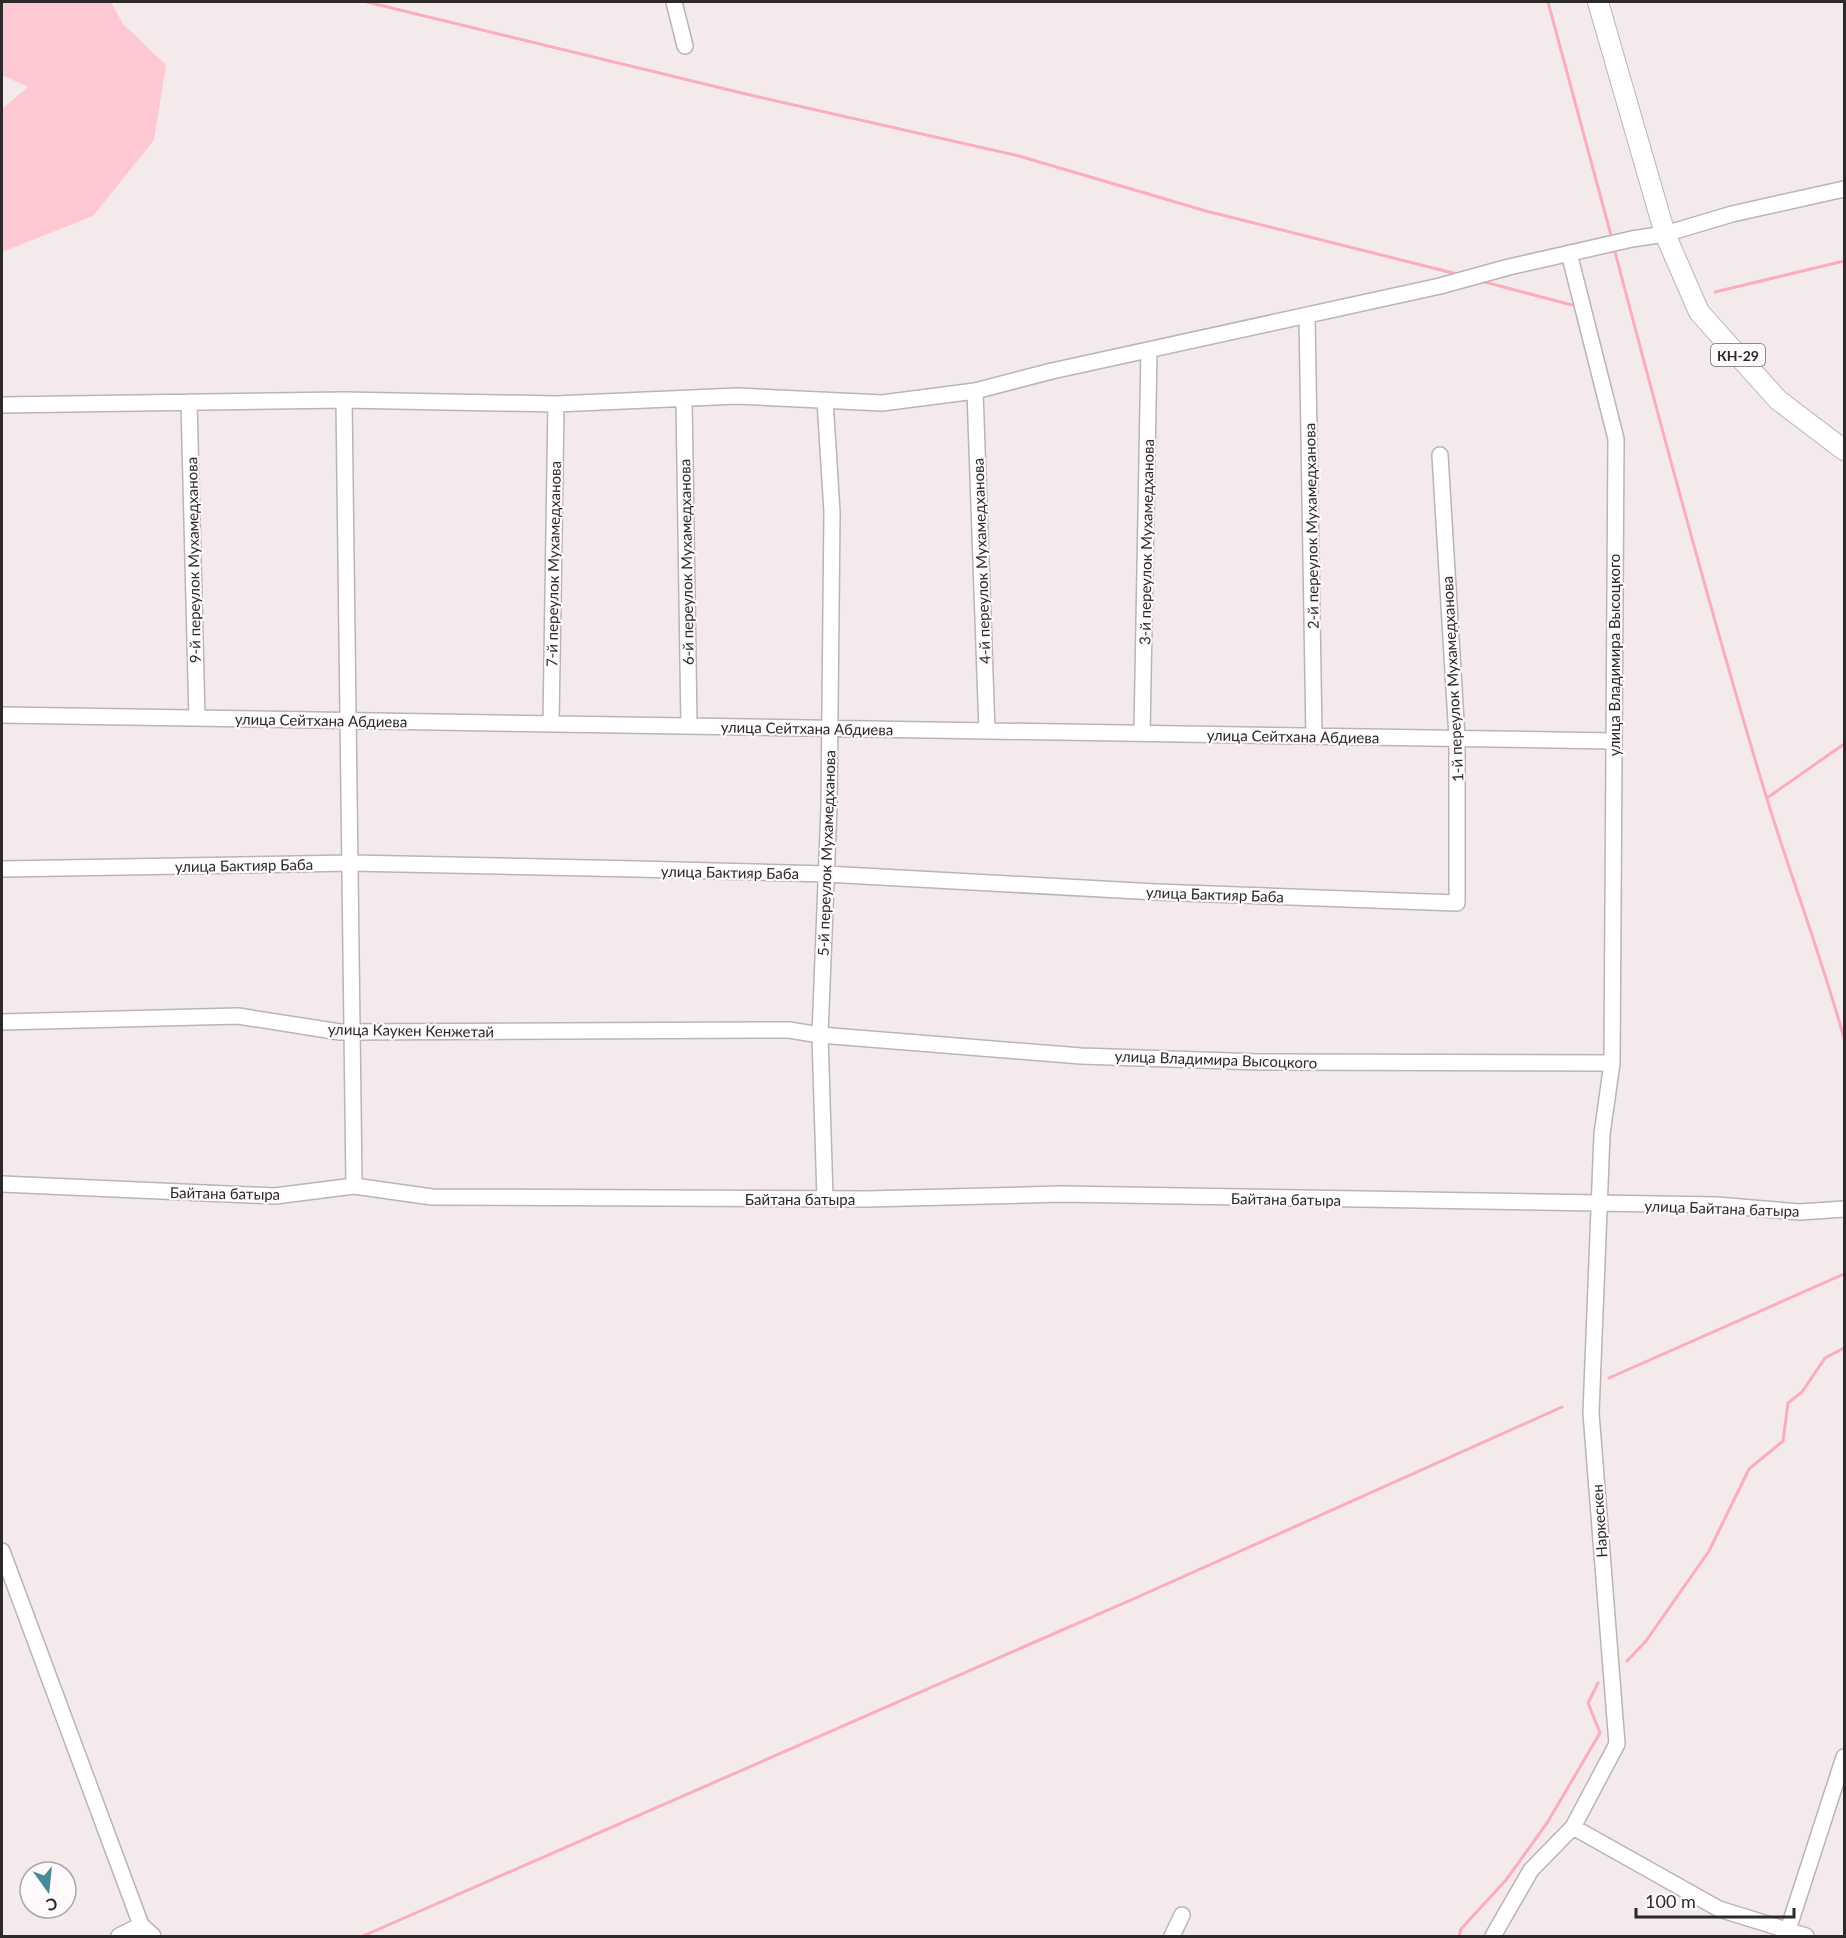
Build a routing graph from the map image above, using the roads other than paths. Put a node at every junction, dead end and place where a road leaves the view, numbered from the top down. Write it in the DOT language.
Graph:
graph roads {
  1 [pos="674,2"];
  2 [pos="1598,2"];
  3 [pos="685,46"];
  4 [pos="1845,189"];
  5 [pos="1665,234"];
  6 [pos="1569,253"];
  7 [pos="1307,315"];
  8 [pos="1149,350"];
  9 [pos="975,391"];
  10 [pos="684,399"];
  11 [pos="344,400"];
  12 [pos="825,400"];
  13 [pos="189,402"];
  14 [pos="556,404"];
  15 [pos="2,405"];
  16 [pos="1845,450"];
  17 [pos="1440,455"];
  18 [pos="2,714"];
  19 [pos="197,718"];
  20 [pos="349,720"];
  21 [pos="551,724"];
  22 [pos="689,726"];
  23 [pos="830,728"];
  24 [pos="987,731"];
  25 [pos="1142,733"];
  26 [pos="1314,736"];
  27 [pos="1457,738"];
  28 [pos="1613,741"];
  29 [pos="351,863"];
  30 [pos="2,869"];
  31 [pos="826,874"];
  32 [pos="1457,903"];
  33 [pos="2,1022"];
  34 [pos="354,1032"];
  35 [pos="820,1035"];
  36 [pos="1612,1063"];
  37 [pos="2,1184"];
  38 [pos="354,1186"];
  39 [pos="825,1199"];
  40 [pos="1600,1204"];
  41 [pos="1845,1209"];
  42 [pos="2,1551"];
  43 [pos="1845,1757"];
  44 [pos="1573,1827"];
  45 [pos="1182,1915"];
  46 [pos="141,1925"];
  47 [pos="1787,1934"];
  48 [pos="119,1936"];
  49 [pos="153,1936"];
  50 [pos="1172,1936"];
  51 [pos="1493,1936"];
  52 [pos="1806,1936"];
  1 -- 3 [label="street"];
  2 -- 5 [label="main road, КН-29"];
  4 -- 5 [label="street"];
  5 -- 6 [label="street"];
  5 -- 16 [label="main road, КН-29"];
  6 -- 7 [label="street"];
  6 -- 28 [label="street, улица Владимира Высоцкого"];
  7 -- 8 [label="street"];
  7 -- 26 [label="street, 2-й переулок Мухамедханова"];
  8 -- 9 [label="street"];
  8 -- 25 [label="street, 3-й переулок Мухамедханова"];
  9 -- 12 [label="street"];
  9 -- 24 [label="street, 4-й переулок Мухамедханова"];
  10 -- 12 [label="street"];
  10 -- 14 [label="street"];
  10 -- 22 [label="street, 6-й переулок Мухамедханова"];
  11 -- 13 [label="street"];
  11 -- 14 [label="street"];
  11 -- 20 [label="street"];
  12 -- 23 [label="street, 5-й переулок Мухамедханова"];
  13 -- 15 [label="street"];
  13 -- 19 [label="street, 9-й переулок Мухамедханова"];
  14 -- 21 [label="street, 7-й переулок Мухамедханова"];
  17 -- 27 [label="street, 1-й переулок Мухамедханова"];
  18 -- 19 [label="street, улица Сейтхана Абдиева"];
  19 -- 20 [label="street, улица Сейтхана Абдиева"];
  20 -- 21 [label="street, улица Сейтхана Абдиева"];
  20 -- 29 [label="street"];
  21 -- 22 [label="street, улица Сейтхана Абдиева"];
  22 -- 23 [label="street, улица Сейтхана Абдиева"];
  23 -- 24 [label="street, улица Сейтхана Абдиева"];
  23 -- 31 [label="street, 5-й переулок Мухамедханова"];
  24 -- 25 [label="street, улица Сейтхана Абдиева"];
  25 -- 26 [label="street, улица Сейтхана Абдиева"];
  26 -- 27 [label="street, улица Сейтхана Абдиева"];
  27 -- 28 [label="street, улица Сейтхана Абдиева"];
  27 -- 32 [label="street, 1-й переулок Мухамедханова"];
  28 -- 36 [label="street, улица Владимира Высоцкого"];
  29 -- 30 [label="street, улица Бактияр Баба"];
  29 -- 31 [label="street, улица Бактияр Баба"];
  29 -- 34 [label="street"];
  31 -- 32 [label="street, улица Бактияр Баба"];
  31 -- 35 [label="street, 5-й переулок Мухамедханова"];
  33 -- 34 [label="street, улица Каукен Кенжетай"];
  34 -- 35 [label="street, улица Каукен Кенжетай"];
  34 -- 38 [label="street"];
  35 -- 36 [label="street, улица Владимира Высоцкого"];
  35 -- 39 [label="street, 5-й переулок Мухамедханова"];
  36 -- 40 [label="street, улица Владимира Высоцкого"];
  37 -- 38 [label="street, Байтана батыра"];
  38 -- 39 [label="street, Байтана батыра"];
  39 -- 40 [label="street, Байтана батыра"];
  40 -- 41 [label="street, улица Байтана батыра"];
  40 -- 44 [label="street, Наркескен"];
  42 -- 46 [label="street"];
  43 -- 47 [label="street"];
  44 -- 47 [label="street"];
  44 -- 51 [label="street, Наркескен"];
  45 -- 50 [label="street"];
  46 -- 48 [label="street"];
  46 -- 49 [label="street"];
  47 -- 52 [label="street"];
}
